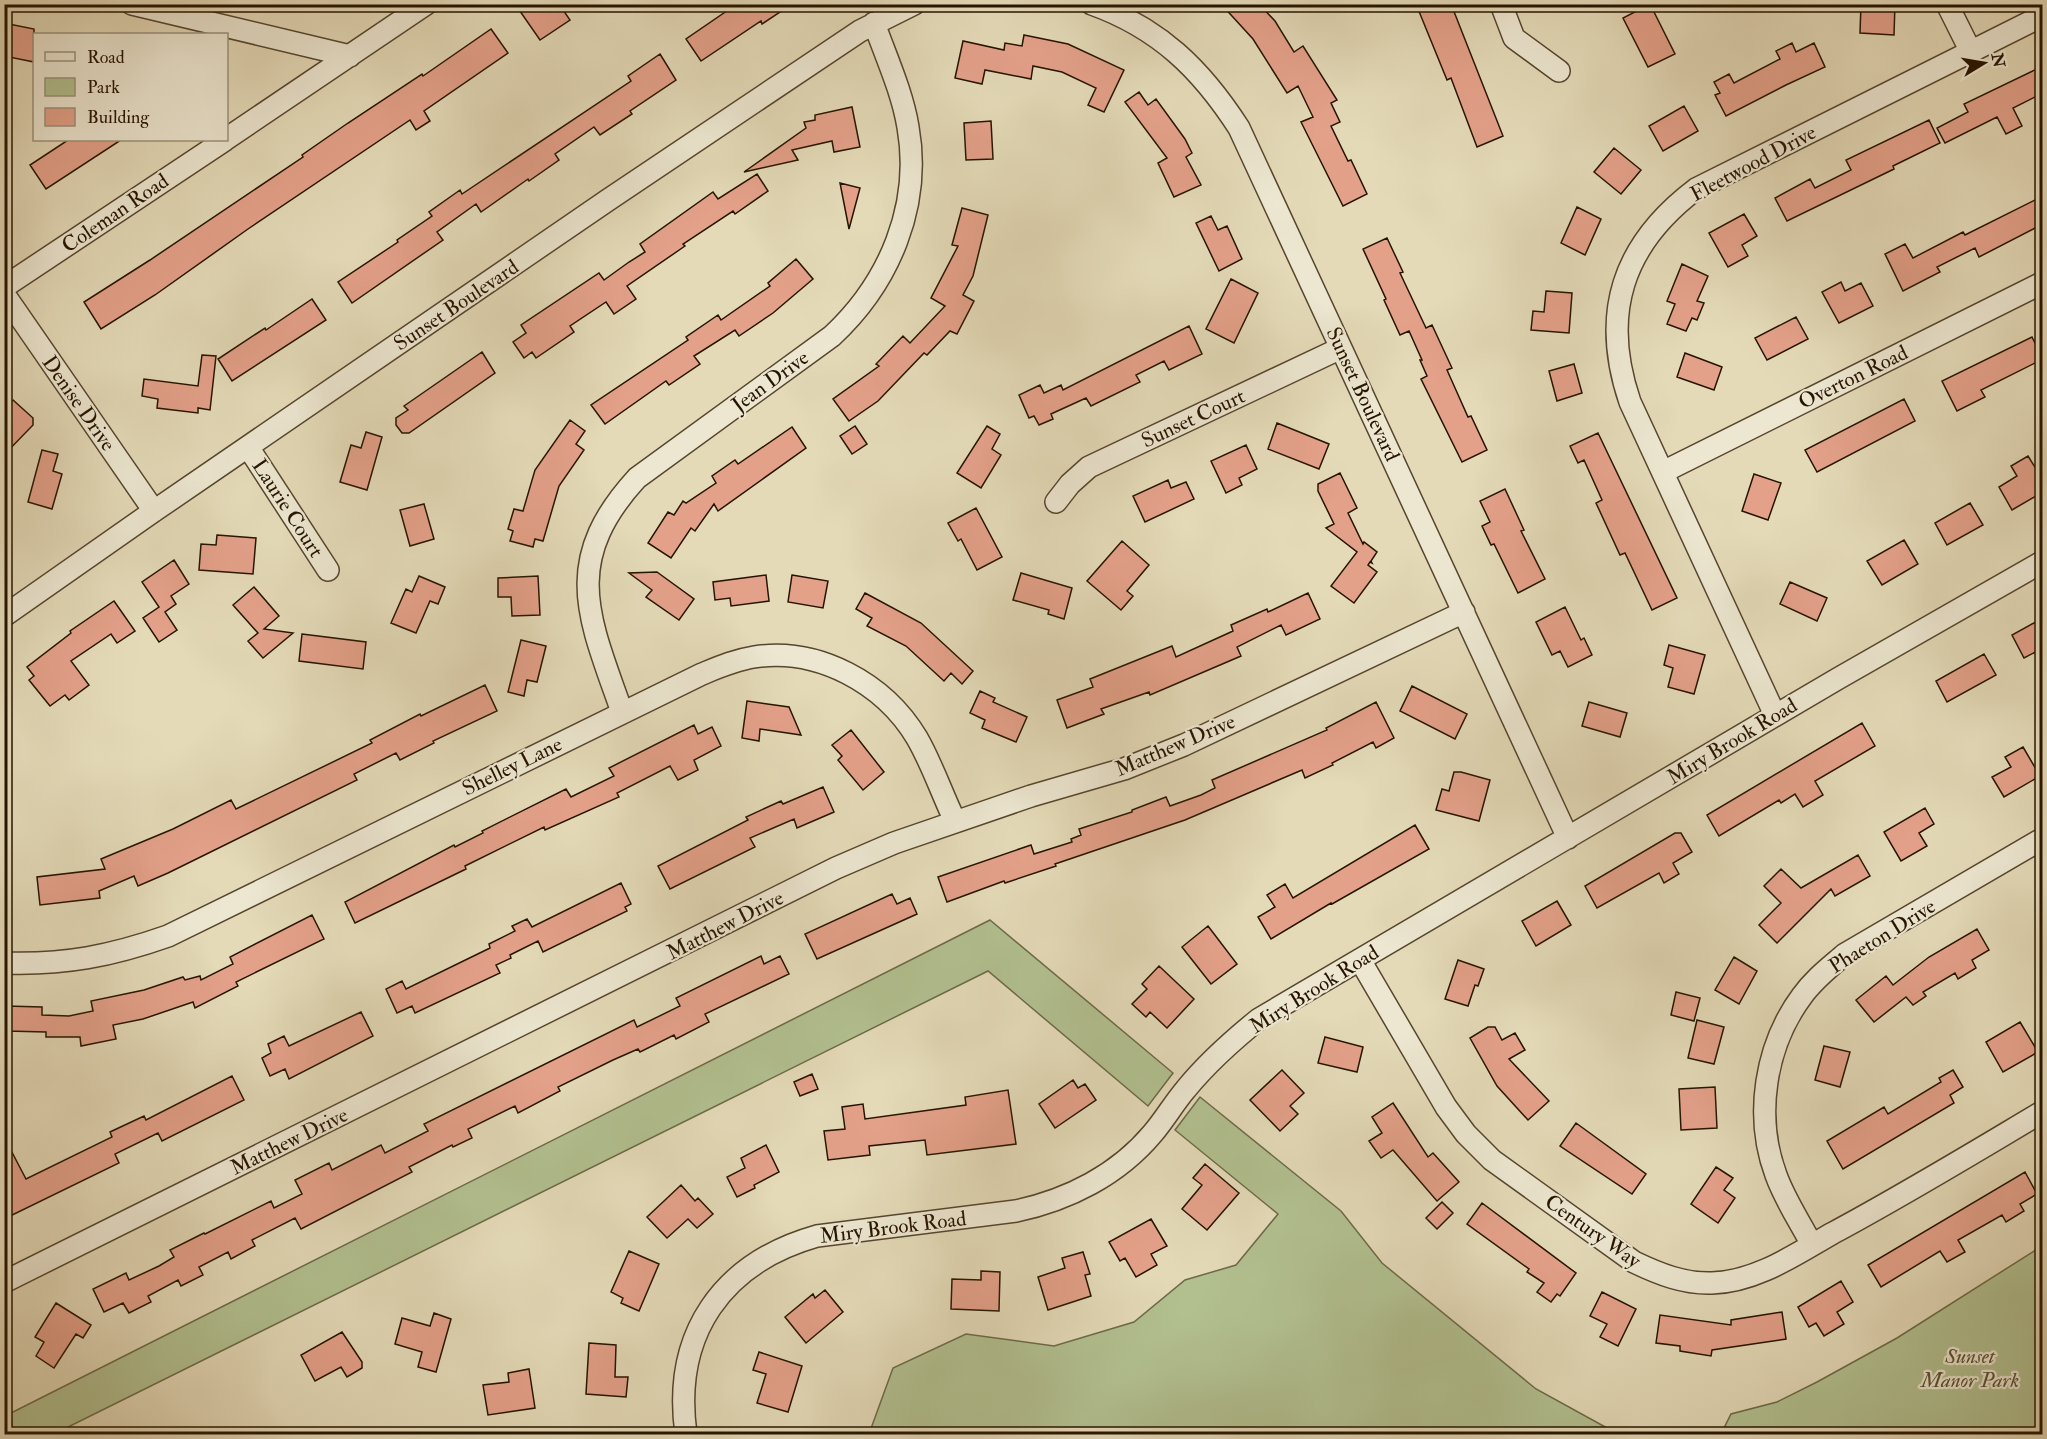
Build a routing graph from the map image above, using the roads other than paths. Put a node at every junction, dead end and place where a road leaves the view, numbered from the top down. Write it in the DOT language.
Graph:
graph roads {
  1 [pos="132,4"];
  2 [pos="426,4"];
  3 [pos="914,4"];
  4 [pos="1092,4"];
  5 [pos="1501,4"];
  6 [pos="1947,4"];
  7 [pos="2043,16"];
  8 [pos="874,23"];
  9 [pos="1971,52"];
  10 [pos="350,56"];
  11 [pos="1559,71"];
  12 [pos="228,138"];
  13 [pos="223,141"];
  14 [pos="2043,283"];
  15 [pos="4,287"];
  16 [pos="4,294"];
  17 [pos="1341,348"];
  18 [pos="248,447"];
  19 [pos="1663,472"];
  20 [pos="1056,502"];
  21 [pos="154,511"];
  22 [pos="2043,562"];
  23 [pos="328,570"];
  24 [pos="1464,612"];
  25 [pos="4,616"];
  26 [pos="622,712"];
  27 [pos="1775,715"];
  28 [pos="955,821"];
  29 [pos="1568,838"];
  30 [pos="2043,839"];
  31 [pos="1360,960"];
  32 [pos="4,963"];
  33 [pos="2043,1112"];
  34 [pos="1812,1245"];
  35 [pos="4,1282"];
  36 [pos="686,1434"];
  1 -- 10 [label="street"];
  2 -- 10 [label="street, Coleman Road"];
  3 -- 8 [label="street, Sunset Boulevard"];
  4 -- 17 [label="street, Sunset Boulevard"];
  5 -- 11 [label="street"];
  6 -- 9 [label="street"];
  7 -- 9 [label="street, Fleetwood Drive"];
  8 -- 18 [label="street, Sunset Boulevard"];
  8 -- 26 [label="street, Jean Drive"];
  9 -- 19 [label="street, Fleetwood Drive"];
  10 -- 12 [label="street, Coleman Road"];
  13 -- 15 [label="street, Coleman Road"];
  14 -- 19 [label="street, Overton Road"];
  16 -- 21 [label="street, Denise Drive"];
  17 -- 20 [label="street, Sunset Court"];
  17 -- 24 [label="street, Sunset Boulevard"];
  18 -- 21 [label="street, Sunset Boulevard"];
  18 -- 23 [label="street, Laurie Court"];
  19 -- 27 [label="street, Fleetwood Drive"];
  21 -- 25 [label="street, Sunset Boulevard"];
  22 -- 27 [label="street, Miry Brook Road"];
  24 -- 28 [label="street, Matthew Drive"];
  24 -- 29 [label="street, Sunset Boulevard"];
  26 -- 28 [label="street, Shelley Lane"];
  26 -- 32 [label="street, Shelley Lane"];
  27 -- 29 [label="street, Miry Brook Road"];
  28 -- 35 [label="street, Matthew Drive"];
  29 -- 31 [label="street, Miry Brook Road"];
  30 -- 34 [label="street, Phaeton Drive"];
  31 -- 34 [label="street, Century Way"];
  31 -- 36 [label="street, Miry Brook Road"];
  33 -- 34 [label="street, Century Way"];
}
